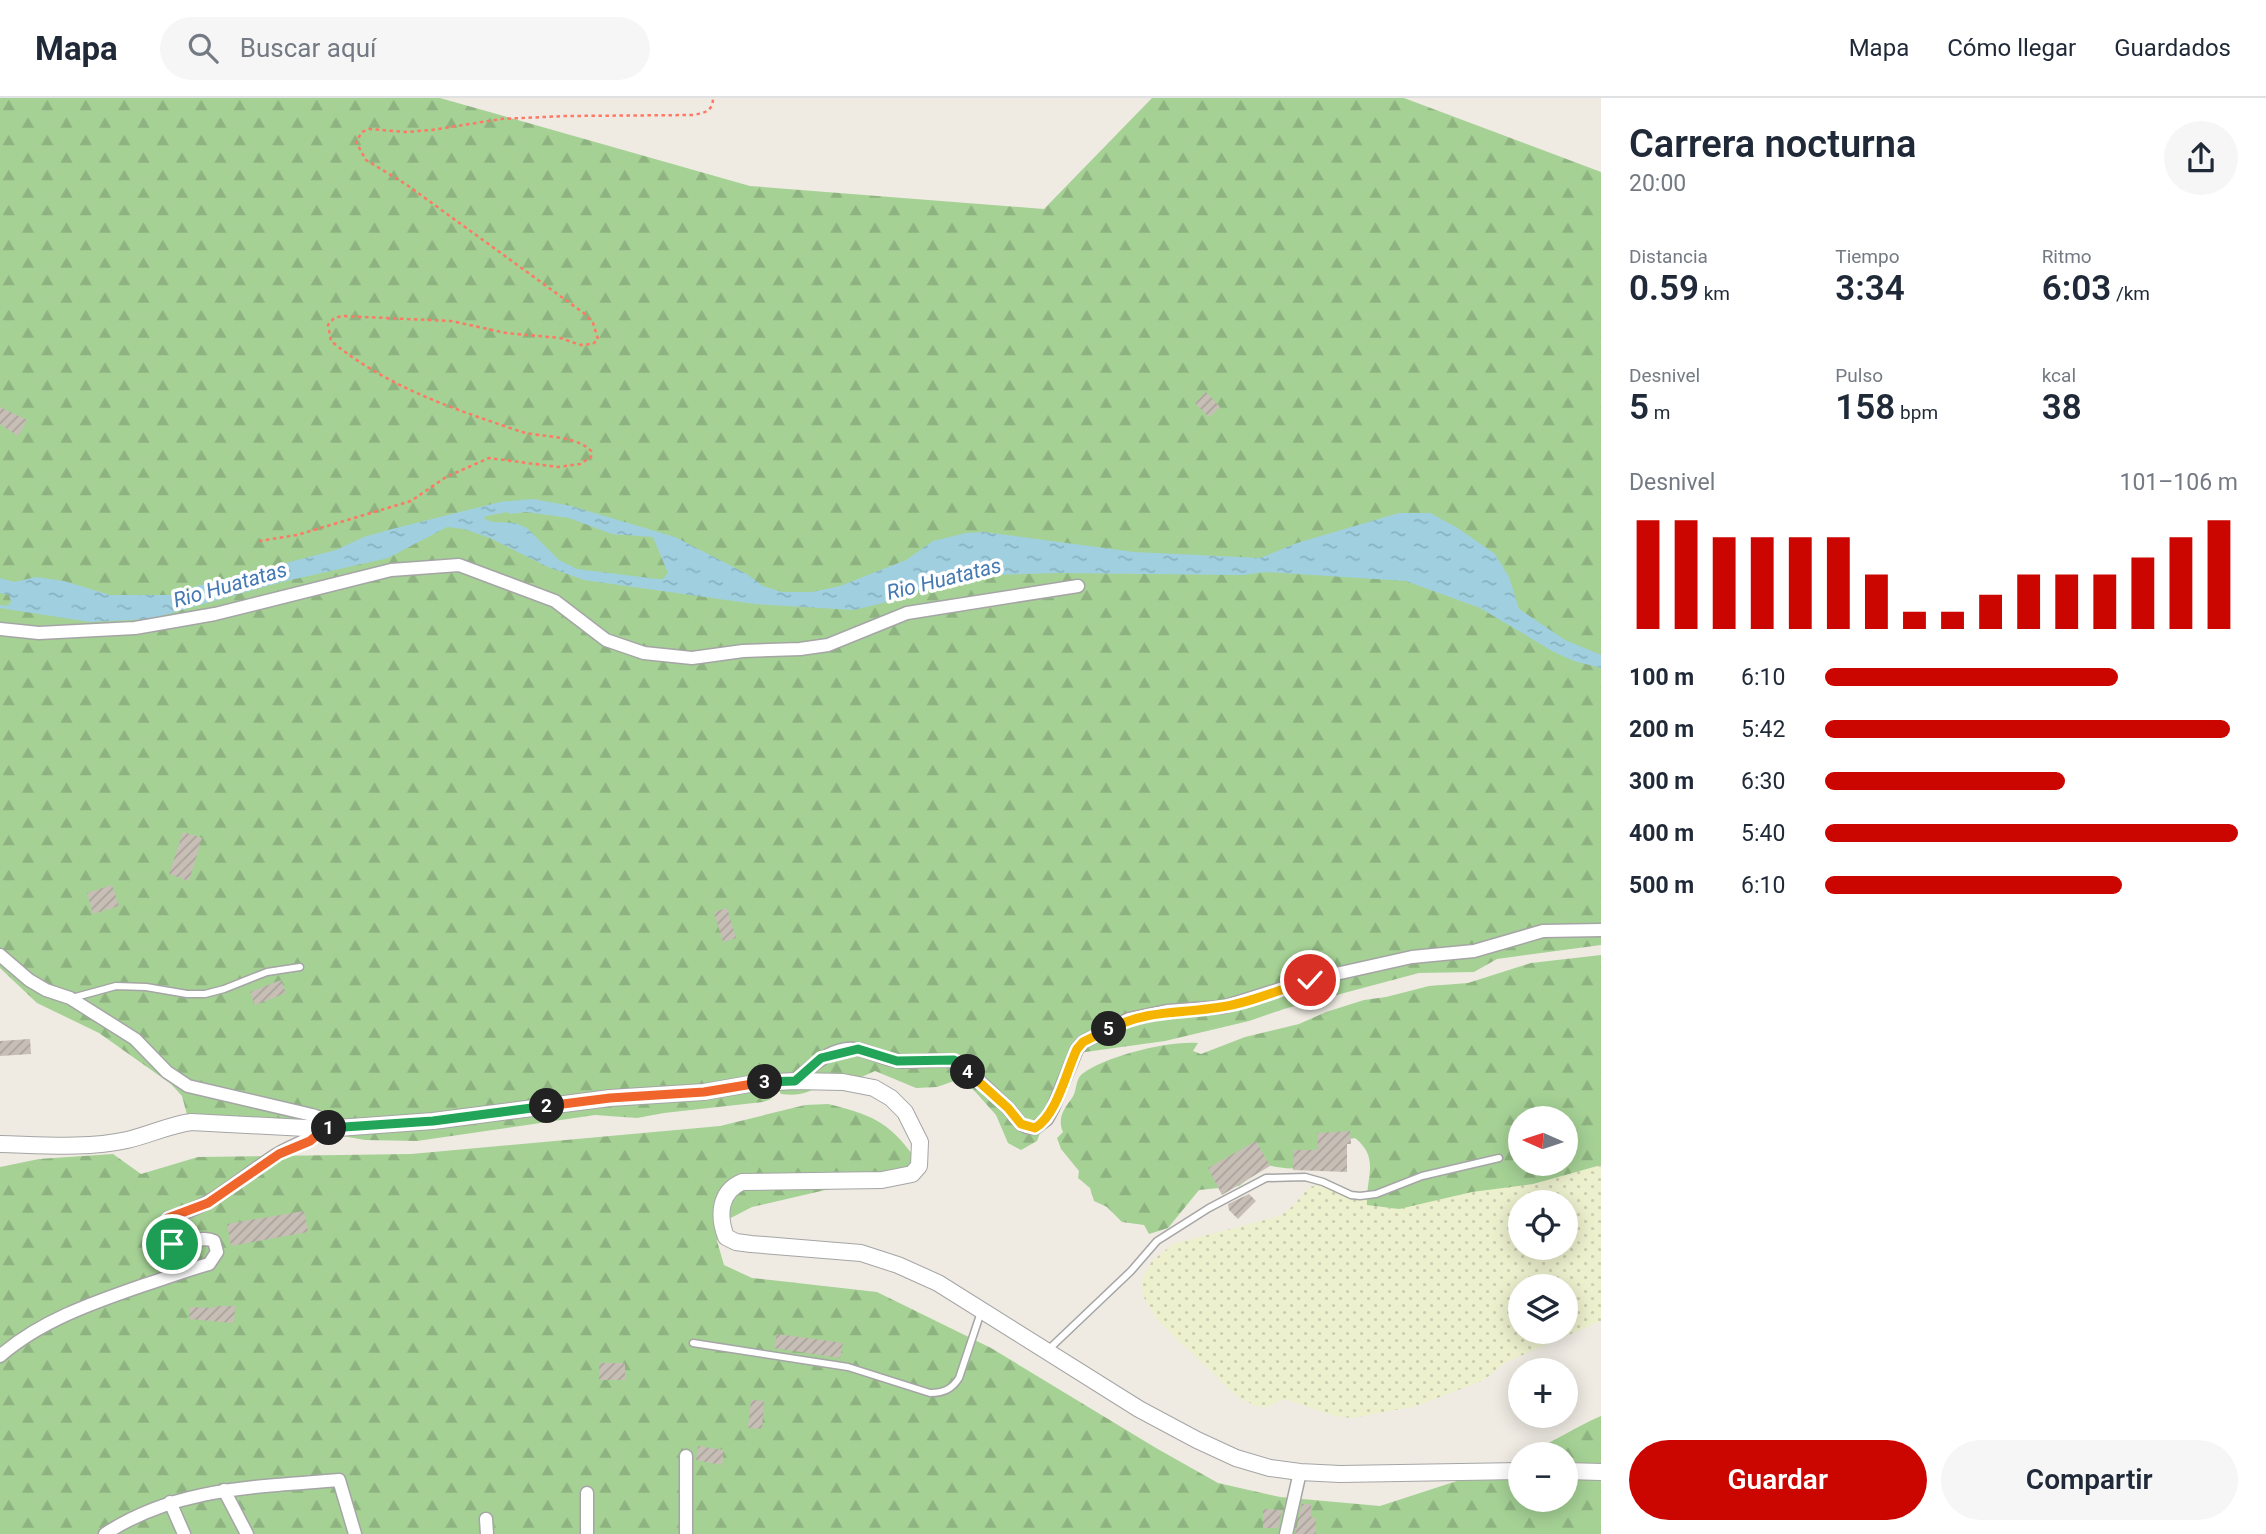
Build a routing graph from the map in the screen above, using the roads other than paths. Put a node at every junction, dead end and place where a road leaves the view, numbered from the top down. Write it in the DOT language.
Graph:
graph roads {
  1 [pos="1078,586"];
  2 [pos="0,629"];
  3 [pos="1601,930"];
  4 [pos="0,955"];
  5 [pos="300,967"];
  6 [pos="70,998"];
  7 [pos="795,1081"];
  8 [pos="347,1127"];
  9 [pos="324,1129"];
  10 [pos="0,1144"];
  11 [pos="1499,1158"];
  12 [pos="982,1311"];
  13 [pos="693,1343"];
  14 [pos="1048,1351"];
  15 [pos="0,1356"];
  16 [pos="685,1456"];
  17 [pos="1508,1471"];
  18 [pos="1578,1471"];
  19 [pos="1300,1472"];
  20 [pos="1601,1472"];
  21 [pos="224,1490"];
  22 [pos="587,1493"];
  23 [pos="170,1502"];
  24 [pos="486,1519"];
  25 [pos="105,1534"];
  26 [pos="184,1534"];
  27 [pos="247,1534"];
  28 [pos="355,1534"];
  29 [pos="486,1534"];
  30 [pos="587,1534"];
  31 [pos="686,1534"];
  32 [pos="1286,1534"];
  1 -- 2 [label="street"];
  3 -- 7 [label="street"];
  4 -- 6 [label="street"];
  5 -- 6 [label="lane"];
  6 -- 8 [label="street"];
  7 -- 8 [label="street"];
  7 -- 12 [label="street"];
  8 -- 9 [label="street"];
  9 -- 10 [label="street"];
  9 -- 15 [label="street"];
  11 -- 14 [label="lane"];
  12 -- 13 [label="lane"];
  12 -- 14 [label="street"];
  14 -- 19 [label="street"];
  16 -- 31 [label="street"];
  17 -- 19 [label="street"];
  18 -- 20 [label="street"];
  19 -- 32 [label="street"];
  21 -- 23 [label="street"];
  21 -- 27 [label="street"];
  21 -- 28 [label="street"];
  22 -- 30 [label="street"];
  23 -- 25 [label="street"];
  23 -- 26 [label="street"];
  24 -- 29 [label="street"];
}
